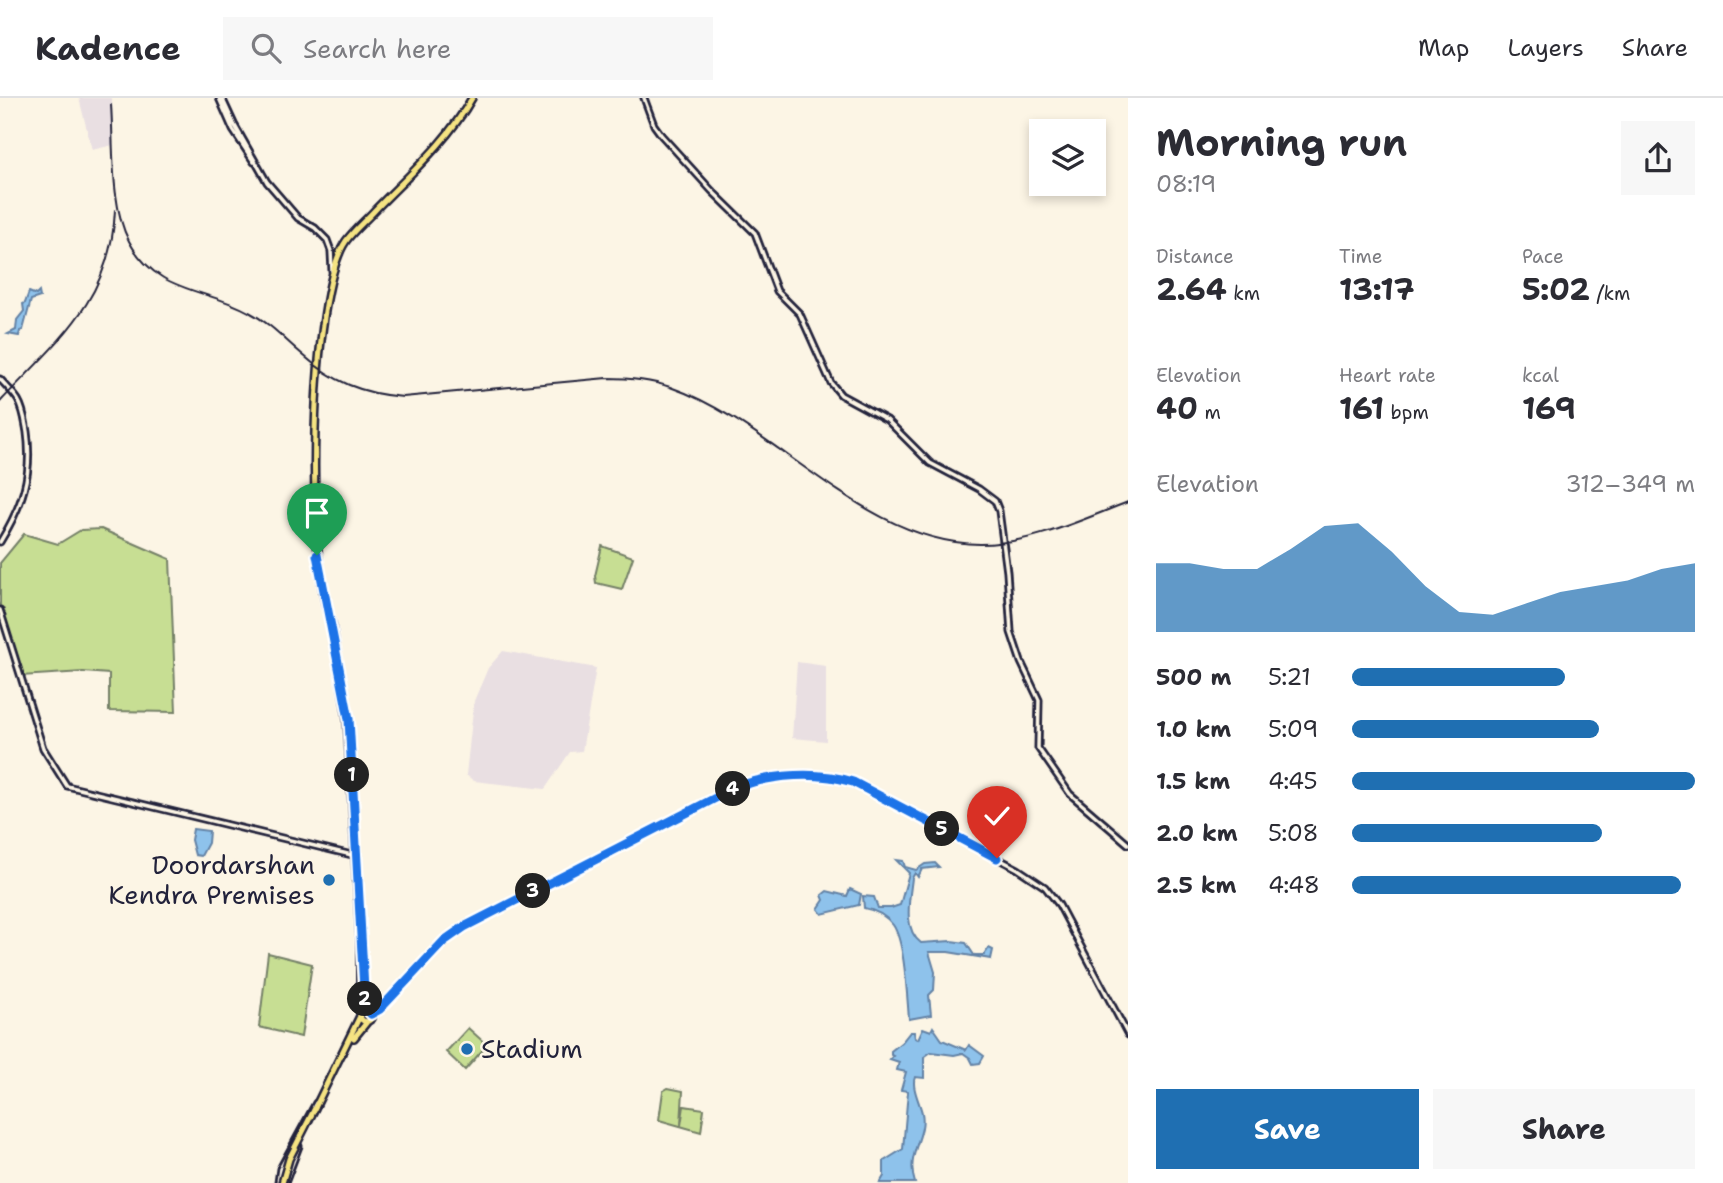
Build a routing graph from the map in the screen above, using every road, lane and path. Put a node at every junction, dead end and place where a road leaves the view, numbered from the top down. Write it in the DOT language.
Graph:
graph roads {
  1 [pos="220,98"];
  2 [pos="472,98"];
  3 [pos="644,98"];
  4 [pos="332,274"];
  5 [pos="0,379"];
  6 [pos="0,542"];
  7 [pos="0,610"];
  8 [pos="1128,844"];
  9 [pos="355,856"];
  10 [pos="365,1014"];
  11 [pos="1128,1035"];
  12 [pos="317,1105"];
  13 [pos="279,1174"];
  14 [pos="287,1175"];
  15 [pos="282,1183"];
  1 -- 4 [label="street"];
  2 -- 4 [label="main road"];
  3 -- 8 [label="street"];
  4 -- 9 [label="main road"];
  5 -- 6 [label="street"];
  7 -- 9 [label="street"];
  9 -- 10 [label="main road"];
  10 -- 11 [label="street"];
  10 -- 12 [label="main road"];
  10 -- 12 [label="main road"];
  12 -- 13 [label="street"];
  12 -- 14 [label="street"];
  12 -- 15 [label="main road, bridge"];
  13 -- 14 [label="street"];
  13 -- 15 [label="street"];
  14 -- 15 [label="street"];
}
